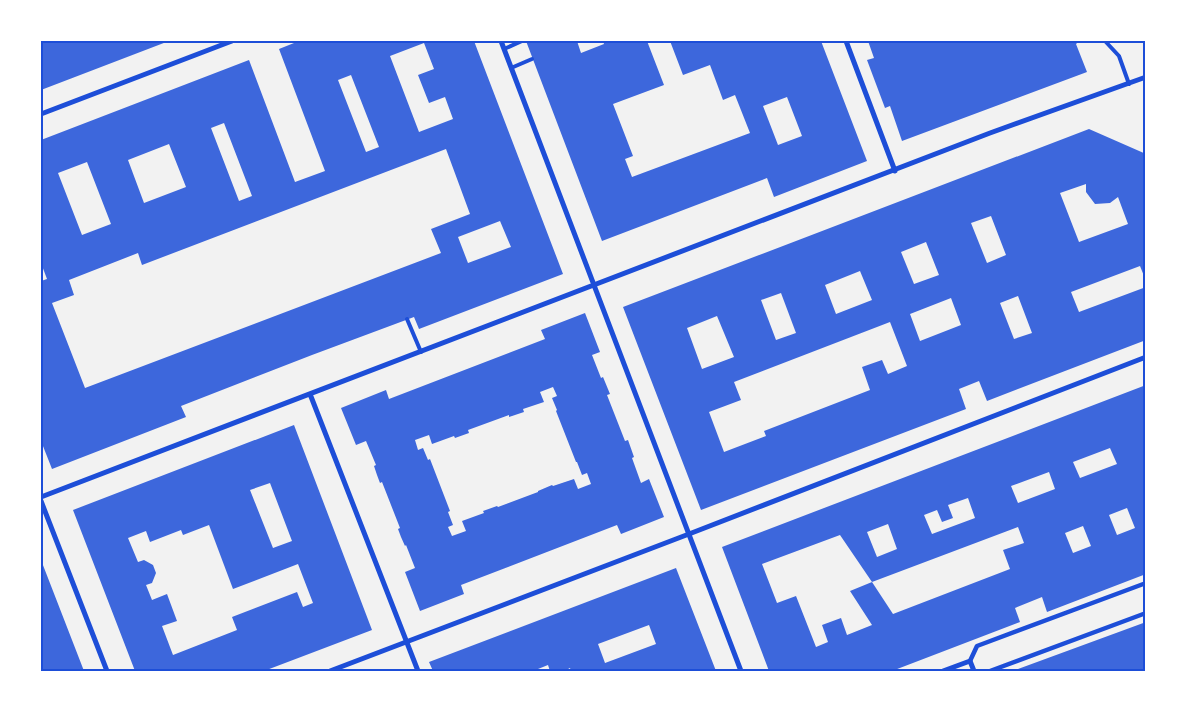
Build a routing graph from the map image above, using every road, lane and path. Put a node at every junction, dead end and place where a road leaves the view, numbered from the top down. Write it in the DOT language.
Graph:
graph roads {
  1 [pos="232,41"];
  2 [pos="501,41"];
  3 [pos="522,41"];
  4 [pos="846,41"];
  5 [pos="1105,41"];
  6 [pos="504,49"];
  7 [pos="532,59"];
  8 [pos="511,68"];
  9 [pos="1146,77"];
  10 [pos="1129,84"];
  11 [pos="41,114"];
  12 [pos="895,171"];
  13 [pos="594,286"];
  14 [pos="407,319"];
  15 [pos="421,352"];
  16 [pos="1146,357"];
  17 [pos="310,394"];
  18 [pos="41,497"];
  19 [pos="41,500"];
  20 [pos="689,534"];
  21 [pos="1146,583"];
  22 [pos="1146,613"];
  23 [pos="406,642"];
  24 [pos="970,660"];
  25 [pos="107,671"];
  26 [pos="330,671"];
  27 [pos="418,671"];
  28 [pos="741,671"];
  29 [pos="943,671"];
  30 [pos="974,671"];
  31 [pos="990,671"];
  1 -- 11 [label="street"];
  2 -- 6 [label="street"];
  3 -- 6 [label="lane"];
  4 -- 12 [label="street"];
  5 -- 10 [label="lane"];
  6 -- 8 [label="street"];
  7 -- 8 [label="lane"];
  8 -- 13 [label="street"];
  9 -- 10 [label="street"];
  10 -- 12 [label="street"];
  12 -- 13 [label="street"];
  13 -- 15 [label="street"];
  13 -- 20 [label="street"];
  14 -- 15 [label="lane"];
  15 -- 17 [label="street"];
  16 -- 20 [label="street"];
  17 -- 18 [label="street"];
  17 -- 23 [label="street"];
  19 -- 25 [label="street"];
  20 -- 23 [label="street"];
  20 -- 28 [label="street"];
  21 -- 24 [label="street"];
  22 -- 31 [label="street"];
  23 -- 26 [label="street"];
  23 -- 27 [label="street"];
  24 -- 29 [label="street"];
  24 -- 30 [label="street"];
}
